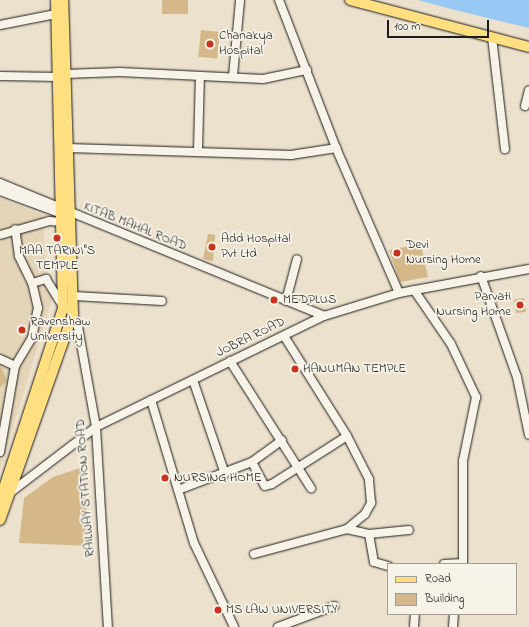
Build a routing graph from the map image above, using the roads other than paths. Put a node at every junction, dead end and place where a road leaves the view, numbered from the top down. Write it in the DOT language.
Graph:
graph roads {
  1 [pos="56,0"];
  2 [pos="63,0"];
  3 [pos="240,0"];
  4 [pos="279,0"];
  5 [pos="350,0"];
  6 [pos="56,14"];
  7 [pos="0,25"];
  8 [pos="492,37"];
  9 [pos="529,47"];
  10 [pos="307,70"];
  11 [pos="0,76"];
  12 [pos="62,76"];
  13 [pos="200,76"];
  14 [pos="232,76"];
  15 [pos="529,90"];
  16 [pos="525,106"];
  17 [pos="68,148"];
  18 [pos="336,148"];
  19 [pos="505,149"];
  20 [pos="198,150"];
  21 [pos="0,183"];
  22 [pos="0,191"];
  23 [pos="64,215"];
  24 [pos="15,229"];
  25 [pos="0,234"];
  26 [pos="297,259"];
  27 [pos="529,269"];
  28 [pos="481,276"];
  29 [pos="32,283"];
  30 [pos="414,290"];
  31 [pos="399,294"];
  32 [pos="74,296"];
  33 [pos="162,301"];
  34 [pos="286,301"];
  35 [pos="63,308"];
  36 [pos="73,314"];
  37 [pos="324,316"];
  38 [pos="284,336"];
  39 [pos="0,359"];
  40 [pos="230,362"];
  41 [pos="15,366"];
  42 [pos="193,380"];
  43 [pos="151,400"];
  44 [pos="96,427"];
  45 [pos="529,435"];
  46 [pos="347,436"];
  47 [pos="282,440"];
  48 [pos="0,452"];
  49 [pos="252,462"];
  50 [pos="300,469"];
  51 [pos="225,474"];
  52 [pos="311,488"];
  53 [pos="178,490"];
  54 [pos="11,492"];
  55 [pos="1,499"];
  56 [pos="0,520"];
  57 [pos="348,529"];
  58 [pos="408,530"];
  59 [pos="368,534"];
  60 [pos="254,554"];
  61 [pos="463,563"];
  62 [pos="387,566"];
  63 [pos="334,606"];
  64 [pos="415,615"];
  65 [pos="454,615"];
  66 [pos="108,627"];
  67 [pos="234,627"];
  68 [pos="278,627"];
  69 [pos="414,627"];
  70 [pos="453,627"];
  1 -- 6 [label="main road"];
  2 -- 12 [label="main road"];
  3 -- 14 [label="street"];
  4 -- 10 [label="street"];
  5 -- 8 [label="main road"];
  6 -- 7 [label="street"];
  6 -- 12 [label="main road"];
  8 -- 9 [label="main road"];
  8 -- 19 [label="street"];
  10 -- 14 [label="street"];
  10 -- 18 [label="street"];
  11 -- 12 [label="street"];
  12 -- 13 [label="street"];
  12 -- 17 [label="main road"];
  12 -- 23 [label="main road"];
  13 -- 14 [label="street"];
  13 -- 20 [label="street"];
  15 -- 16 [label="street"];
  17 -- 20 [label="street"];
  17 -- 23 [label="main road"];
  18 -- 20 [label="street"];
  18 -- 31 [label="street"];
  21 -- 23 [label="street"];
  22 -- 23 [label="street"];
  23 -- 24 [label="street"];
  23 -- 32 [label="main road"];
  23 -- 34 [label="street, KITAB MAHAL ROAD"];
  23 -- 35 [label="main road"];
  24 -- 25 [label="street"];
  24 -- 29 [label="street"];
  26 -- 34 [label="street"];
  27 -- 28 [label="street, JOBRA ROAD"];
  28 -- 30 [label="street, JOBRA ROAD"];
  28 -- 45 [label="street"];
  29 -- 35 [label="street"];
  29 -- 41 [label="street"];
  30 -- 31 [label="street, JOBRA ROAD"];
  30 -- 61 [label="street"];
  31 -- 37 [label="street, JOBRA ROAD"];
  32 -- 33 [label="street"];
  32 -- 36 [label="main road"];
  34 -- 37 [label="street, KITAB MAHAL ROAD"];
  35 -- 36 [label="street"];
  35 -- 55 [label="main road"];
  36 -- 44 [label="street, RAILWAY STATION ROAD"];
  36 -- 54 [label="main road"];
  37 -- 38 [label="street, JOBRA ROAD"];
  38 -- 40 [label="street, JOBRA ROAD"];
  38 -- 46 [label="street"];
  39 -- 41 [label="street"];
  40 -- 42 [label="street, JOBRA ROAD"];
  40 -- 47 [label="street"];
  41 -- 48 [label="street"];
  42 -- 43 [label="street, JOBRA ROAD"];
  42 -- 51 [label="street"];
  43 -- 44 [label="street, JOBRA ROAD"];
  43 -- 53 [label="street"];
  44 -- 54 [label="street, JOBRA ROAD"];
  44 -- 66 [label="street, RAILWAY STATION ROAD"];
  46 -- 50 [label="street"];
  46 -- 57 [label="street"];
  47 -- 49 [label="street"];
  47 -- 50 [label="street"];
  49 -- 50 [label="street"];
  49 -- 51 [label="street"];
  50 -- 52 [label="street"];
  51 -- 53 [label="street"];
  53 -- 67 [label="street"];
  54 -- 55 [label="main road"];
  54 -- 56 [label="main road"];
  57 -- 59 [label="street"];
  57 -- 60 [label="street"];
  58 -- 59 [label="street"];
  59 -- 62 [label="street"];
  63 -- 68 [label="street"];
  64 -- 69 [label="street"];
  65 -- 70 [label="street"];
}
